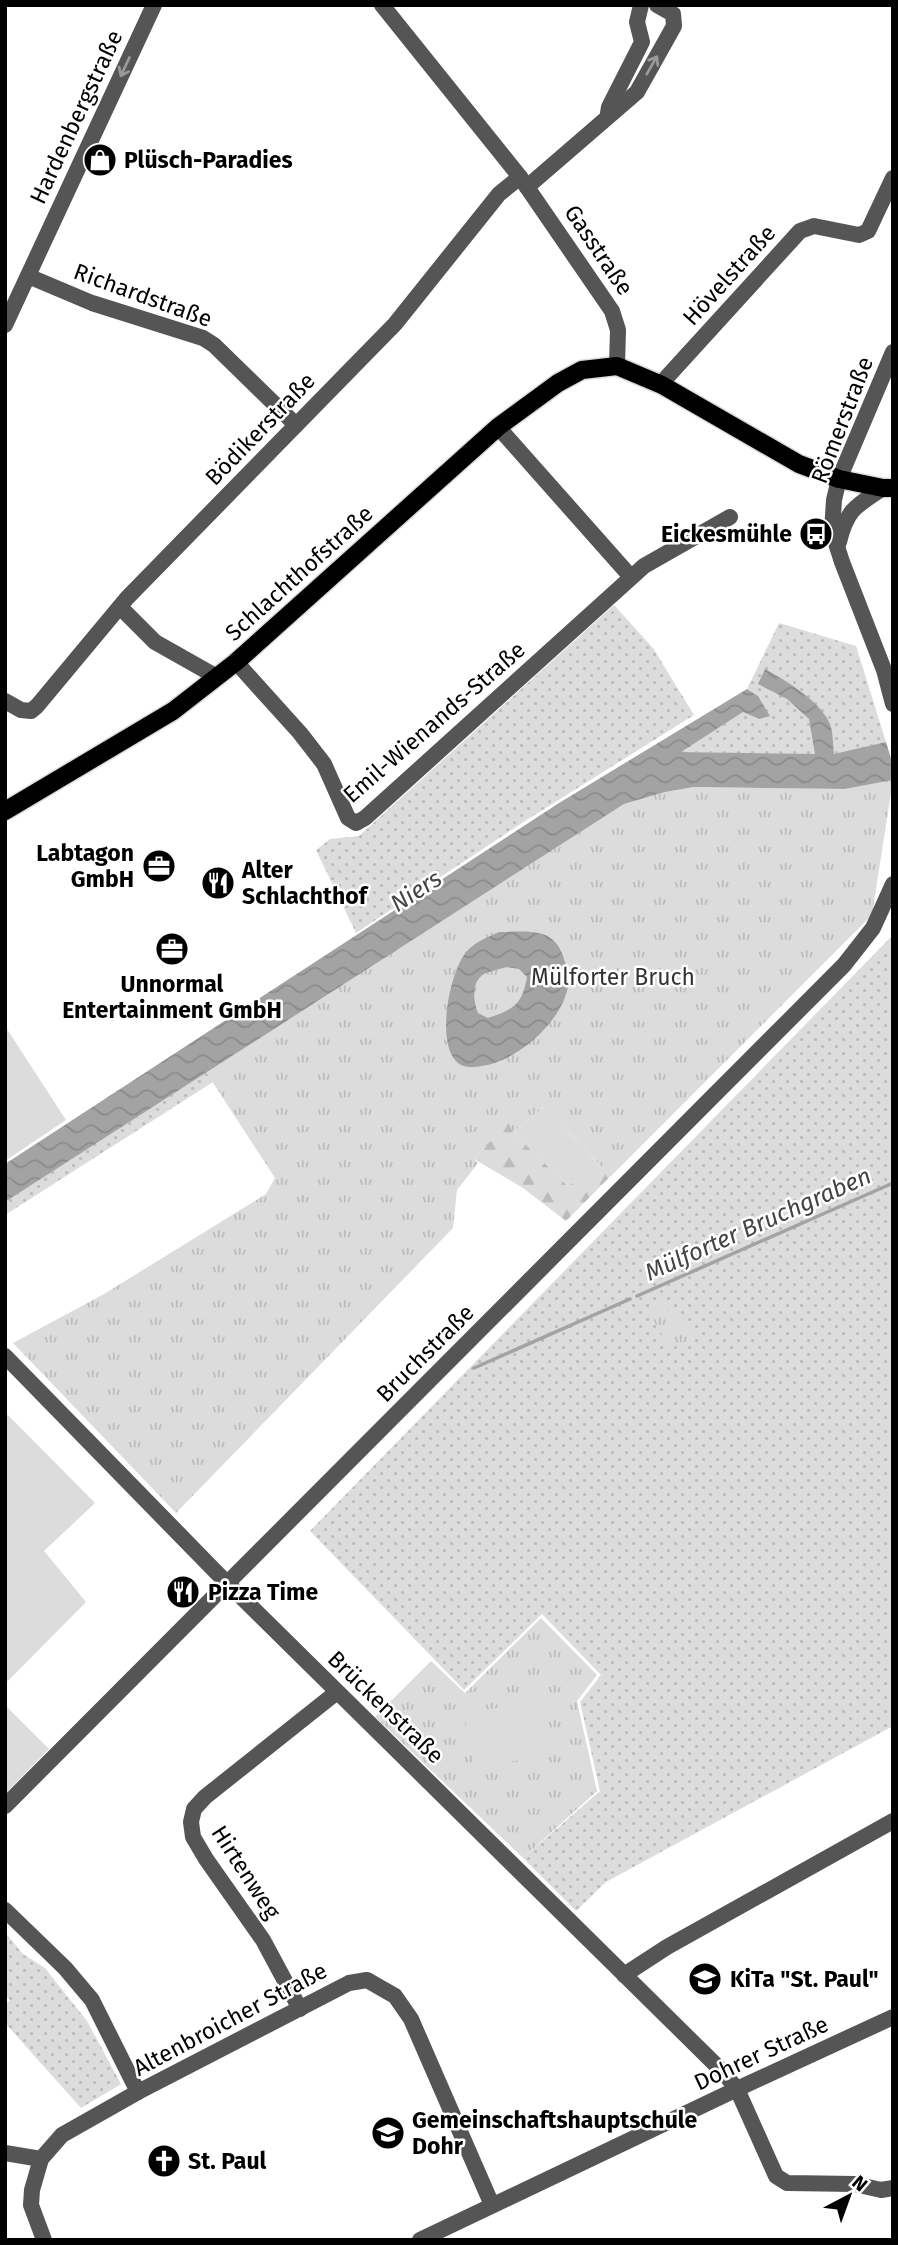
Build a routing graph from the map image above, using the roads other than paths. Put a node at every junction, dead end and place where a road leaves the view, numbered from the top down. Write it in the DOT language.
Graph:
graph roads {
  1 [pos="153,5"];
  2 [pos="382,5"];
  3 [pos="641,5"];
  4 [pos="657,5"];
  5 [pos="608,116"];
  6 [pos="893,178"];
  7 [pos="523,182"];
  8 [pos="28,276"];
  9 [pos="5,325"];
  10 [pos="893,352"];
  11 [pos="617,366"];
  12 [pos="662,385"];
  13 [pos="296,425"];
  14 [pos="498,427"];
  15 [pos="839,479"];
  16 [pos="888,488"];
  17 [pos="730,517"];
  18 [pos="837,547"];
  19 [pos="631,577"];
  20 [pos="120,607"];
  21 [pos="236,662"];
  22 [pos="217,677"];
  23 [pos="5,701"];
  24 [pos="893,704"];
  25 [pos="5,811"];
  26 [pos="891,893"];
  27 [pos="5,1356"];
  28 [pos="227,1584"];
  29 [pos="337,1692"];
  30 [pos="5,1807"];
  31 [pos="893,1821"];
  32 [pos="5,1910"];
  33 [pos="624,1975"];
  34 [pos="300,2009"];
  35 [pos="893,2017"];
  36 [pos="737,2089"];
  37 [pos="138,2092"];
  38 [pos="5,2153"];
  39 [pos="41,2159"];
  40 [pos="893,2188"];
  41 [pos="492,2205"];
  42 [pos="44,2240"];
  43 [pos="420,2240"];
  1 -- 8 [label="street, Hardenbergstraße, one-way"];
  2 -- 7 [label="street, Gasstraße"];
  3 -- 5 [label="street"];
  5 -- 4 [label="street, Bödikerstraße, one-way"];
  5 -- 7 [label="street, Bödikerstraße"];
  6 -- 12 [label="street, Hövelstraße"];
  7 -- 11 [label="street, Gasstraße"];
  7 -- 13 [label="street, Bödikerstraße"];
  8 -- 9 [label="street, Hardenbergstraße"];
  8 -- 13 [label="street, Richardstraße"];
  10 -- 15 [label="street, Römerstraße"];
  11 -- 12 [label="main road"];
  11 -- 14 [label="main road, Schlachthofstraße"];
  12 -- 15 [label="main road"];
  13 -- 20 [label="street, Bödikerstraße"];
  14 -- 19 [label="street"];
  14 -- 21 [label="main road, Schlachthofstraße"];
  15 -- 16 [label="main road"];
  15 -- 18 [label="street, Römerstraße"];
  16 -- 18 [label="street"];
  17 -- 19 [label="street, Emil-Wienands-Straße"];
  18 -- 24 [label="street, Römerstraße"];
  19 -- 21 [label="street, Emil-Wienands-Straße"];
  20 -- 22 [label="street"];
  20 -- 23 [label="street, Bödikerstraße"];
  21 -- 22 [label="main road, Schlachthofstraße"];
  22 -- 25 [label="main road, Schlachthofstraße"];
  26 -- 28 [label="street, Bruchstraße"];
  27 -- 28 [label="street, Brückenstraße"];
  28 -- 29 [label="street, Brückenstraße"];
  28 -- 30 [label="street, Bruchstraße"];
  29 -- 33 [label="street, Brückenstraße"];
  29 -- 34 [label="street, Hirtenweg"];
  31 -- 33 [label="street"];
  32 -- 37 [label="street"];
  33 -- 36 [label="street, Brückenstraße"];
  34 -- 37 [label="street, Altenbroicher Straße"];
  34 -- 41 [label="street, Altenbroicher Straße"];
  35 -- 36 [label="street, Dohrer Straße"];
  36 -- 40 [label="street, Brückenstraße"];
  36 -- 41 [label="street, Dohrer Straße"];
  37 -- 39 [label="street, Altenbroicher Straße"];
  38 -- 39 [label="street"];
  39 -- 42 [label="street, Altenbroicher Straße"];
  41 -- 43 [label="street, Dohrer Straße"];
}
